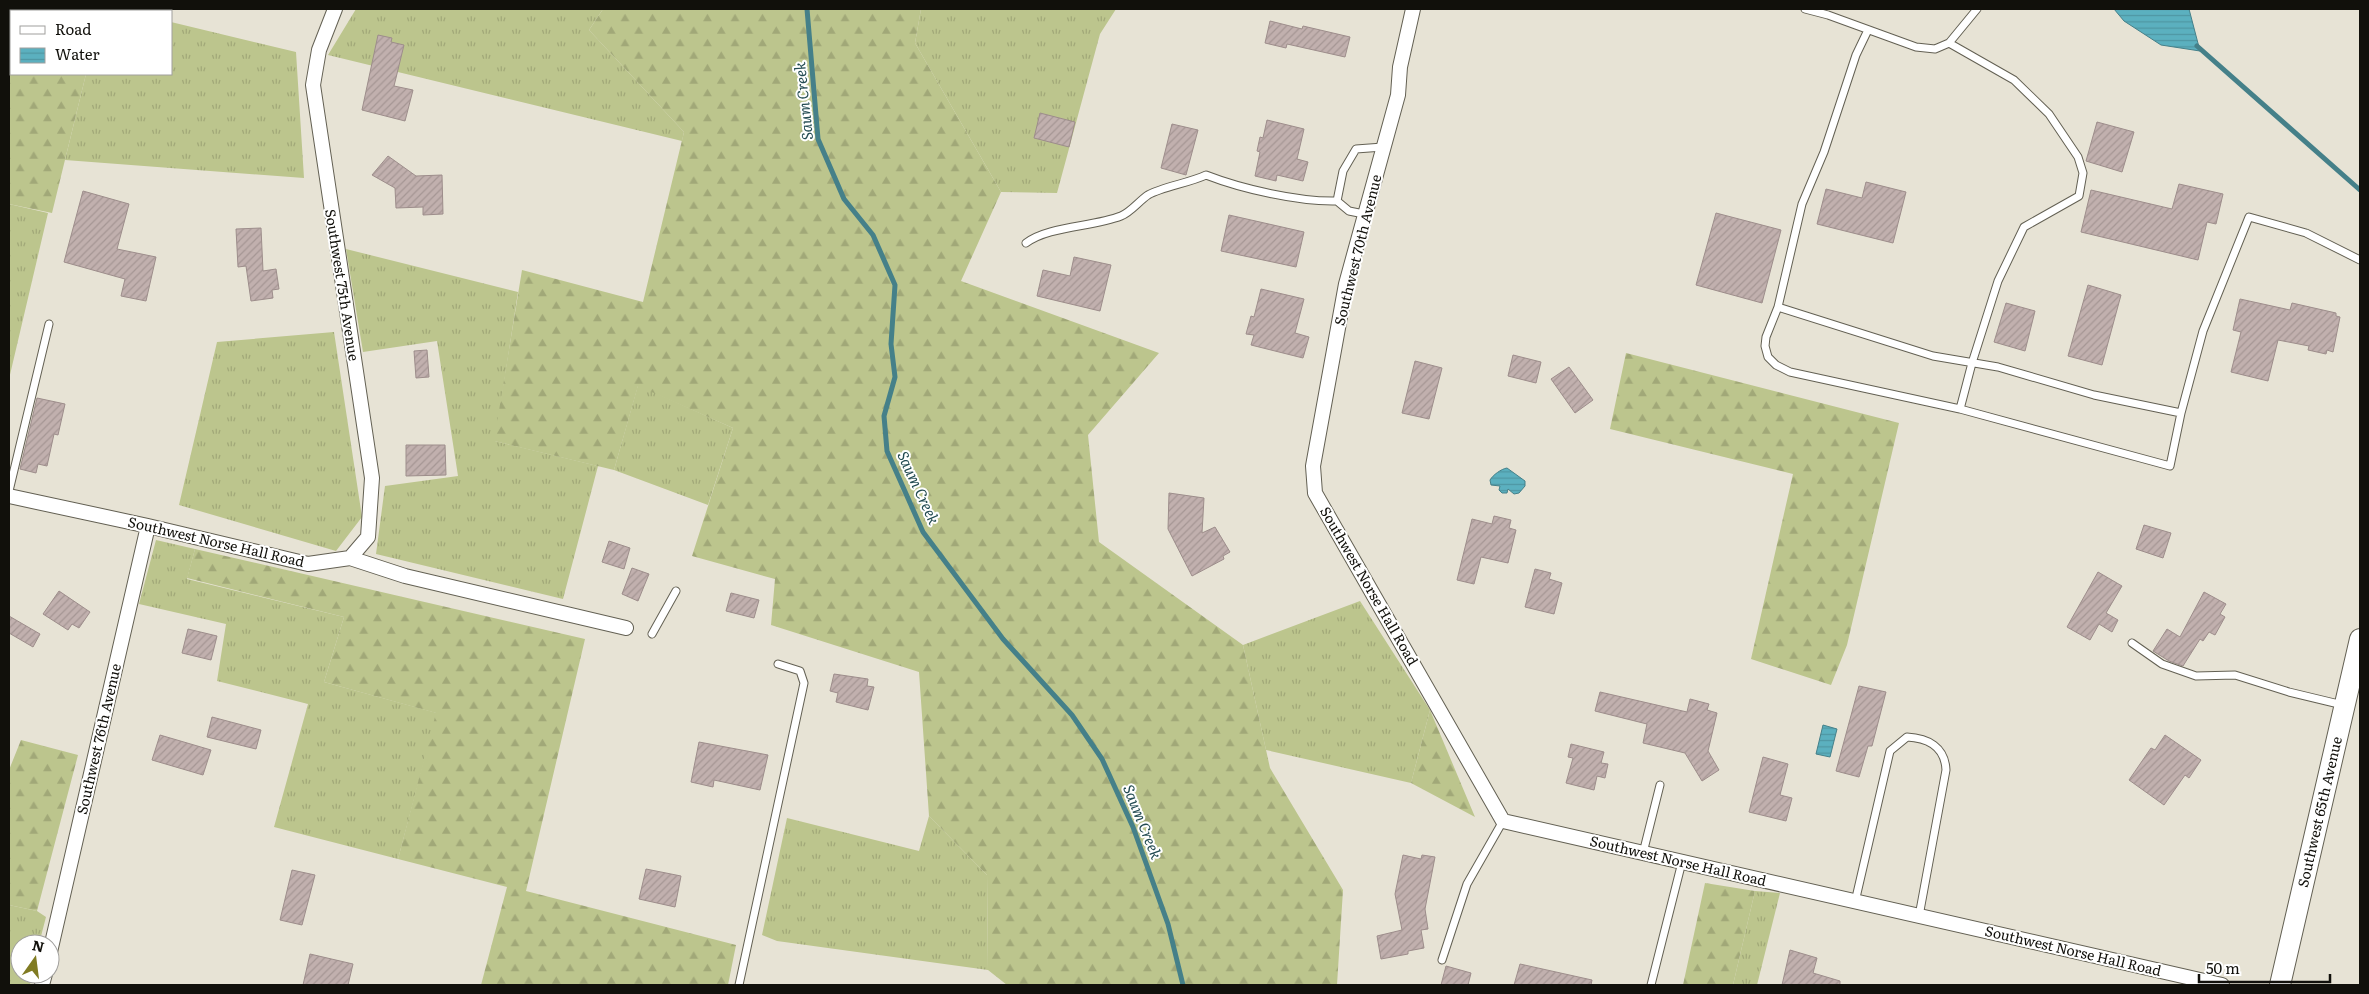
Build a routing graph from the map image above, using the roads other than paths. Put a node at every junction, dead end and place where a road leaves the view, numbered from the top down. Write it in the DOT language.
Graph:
graph roads {
  1 [pos="336,9"];
  2 [pos="1413,9"];
  3 [pos="1805,9"];
  4 [pos="1973,10"];
  5 [pos="1868,30"];
  6 [pos="1949,43"];
  7 [pos="1383,147"];
  8 [pos="1337,201"];
  9 [pos="1364,214"];
  10 [pos="1026,243"];
  11 [pos="2360,260"];
  12 [pos="1778,308"];
  13 [pos="49,324"];
  14 [pos="1972,363"];
  15 [pos="1960,409"];
  16 [pos="2181,413"];
  17 [pos="9,491"];
  18 [pos="1315,492"];
  19 [pos="9,496"];
  20 [pos="148,526"];
  21 [pos="350,558"];
  22 [pos="676,591"];
  23 [pos="626,628"];
  24 [pos="652,634"];
  25 [pos="2360,639"];
  26 [pos="2132,643"];
  27 [pos="778,664"];
  28 [pos="2345,706"];
  29 [pos="1660,785"];
  30 [pos="1503,821"];
  31 [pos="1643,853"];
  32 [pos="1682,862"];
  33 [pos="1855,902"];
  34 [pos="1919,916"];
  35 [pos="54,934"];
  36 [pos="1442,960"];
  37 [pos="740,985"];
  38 [pos="1651,985"];
  39 [pos="2222,985"];
  40 [pos="2280,985"];
  1 -- 21 [label="street, Southwest 75th Avenue"];
  2 -- 7 [label="street, Southwest 70th Avenue"];
  3 -- 5 [label="lane"];
  4 -- 6 [label="lane"];
  5 -- 6 [label="lane"];
  5 -- 12 [label="lane"];
  6 -- 14 [label="lane"];
  7 -- 8 [label="lane"];
  7 -- 9 [label="street, Southwest 70th Avenue"];
  8 -- 9 [label="lane"];
  8 -- 10 [label="lane"];
  9 -- 18 [label="street, Southwest 70th Avenue"];
  11 -- 16 [label="lane"];
  12 -- 14 [label="lane"];
  12 -- 15 [label="lane"];
  13 -- 17 [label="lane"];
  14 -- 15 [label="lane"];
  14 -- 16 [label="lane"];
  15 -- 16 [label="lane"];
  18 -- 30 [label="street, Southwest Norse Hall Road"];
  19 -- 20 [label="street, Southwest Norse Hall Road"];
  20 -- 21 [label="street, Southwest Norse Hall Road"];
  20 -- 35 [label="street, Southwest 76th Avenue"];
  21 -- 23 [label="street, Southwest Norse Hall Road"];
  22 -- 24 [label="lane"];
  25 -- 28 [label="main road, Southwest 65th Avenue"];
  26 -- 28 [label="lane"];
  27 -- 37 [label="lane"];
  28 -- 40 [label="main road, Southwest 65th Avenue"];
  29 -- 31 [label="lane"];
  30 -- 31 [label="street, Southwest Norse Hall Road"];
  30 -- 36 [label="lane"];
  31 -- 32 [label="street, Southwest Norse Hall Road"];
  32 -- 33 [label="street, Southwest Norse Hall Road"];
  32 -- 38 [label="lane"];
  33 -- 34 [label="street, Southwest Norse Hall Road"];
  33 -- 34 [label="lane"];
  34 -- 39 [label="street, Southwest Norse Hall Road"];
}
